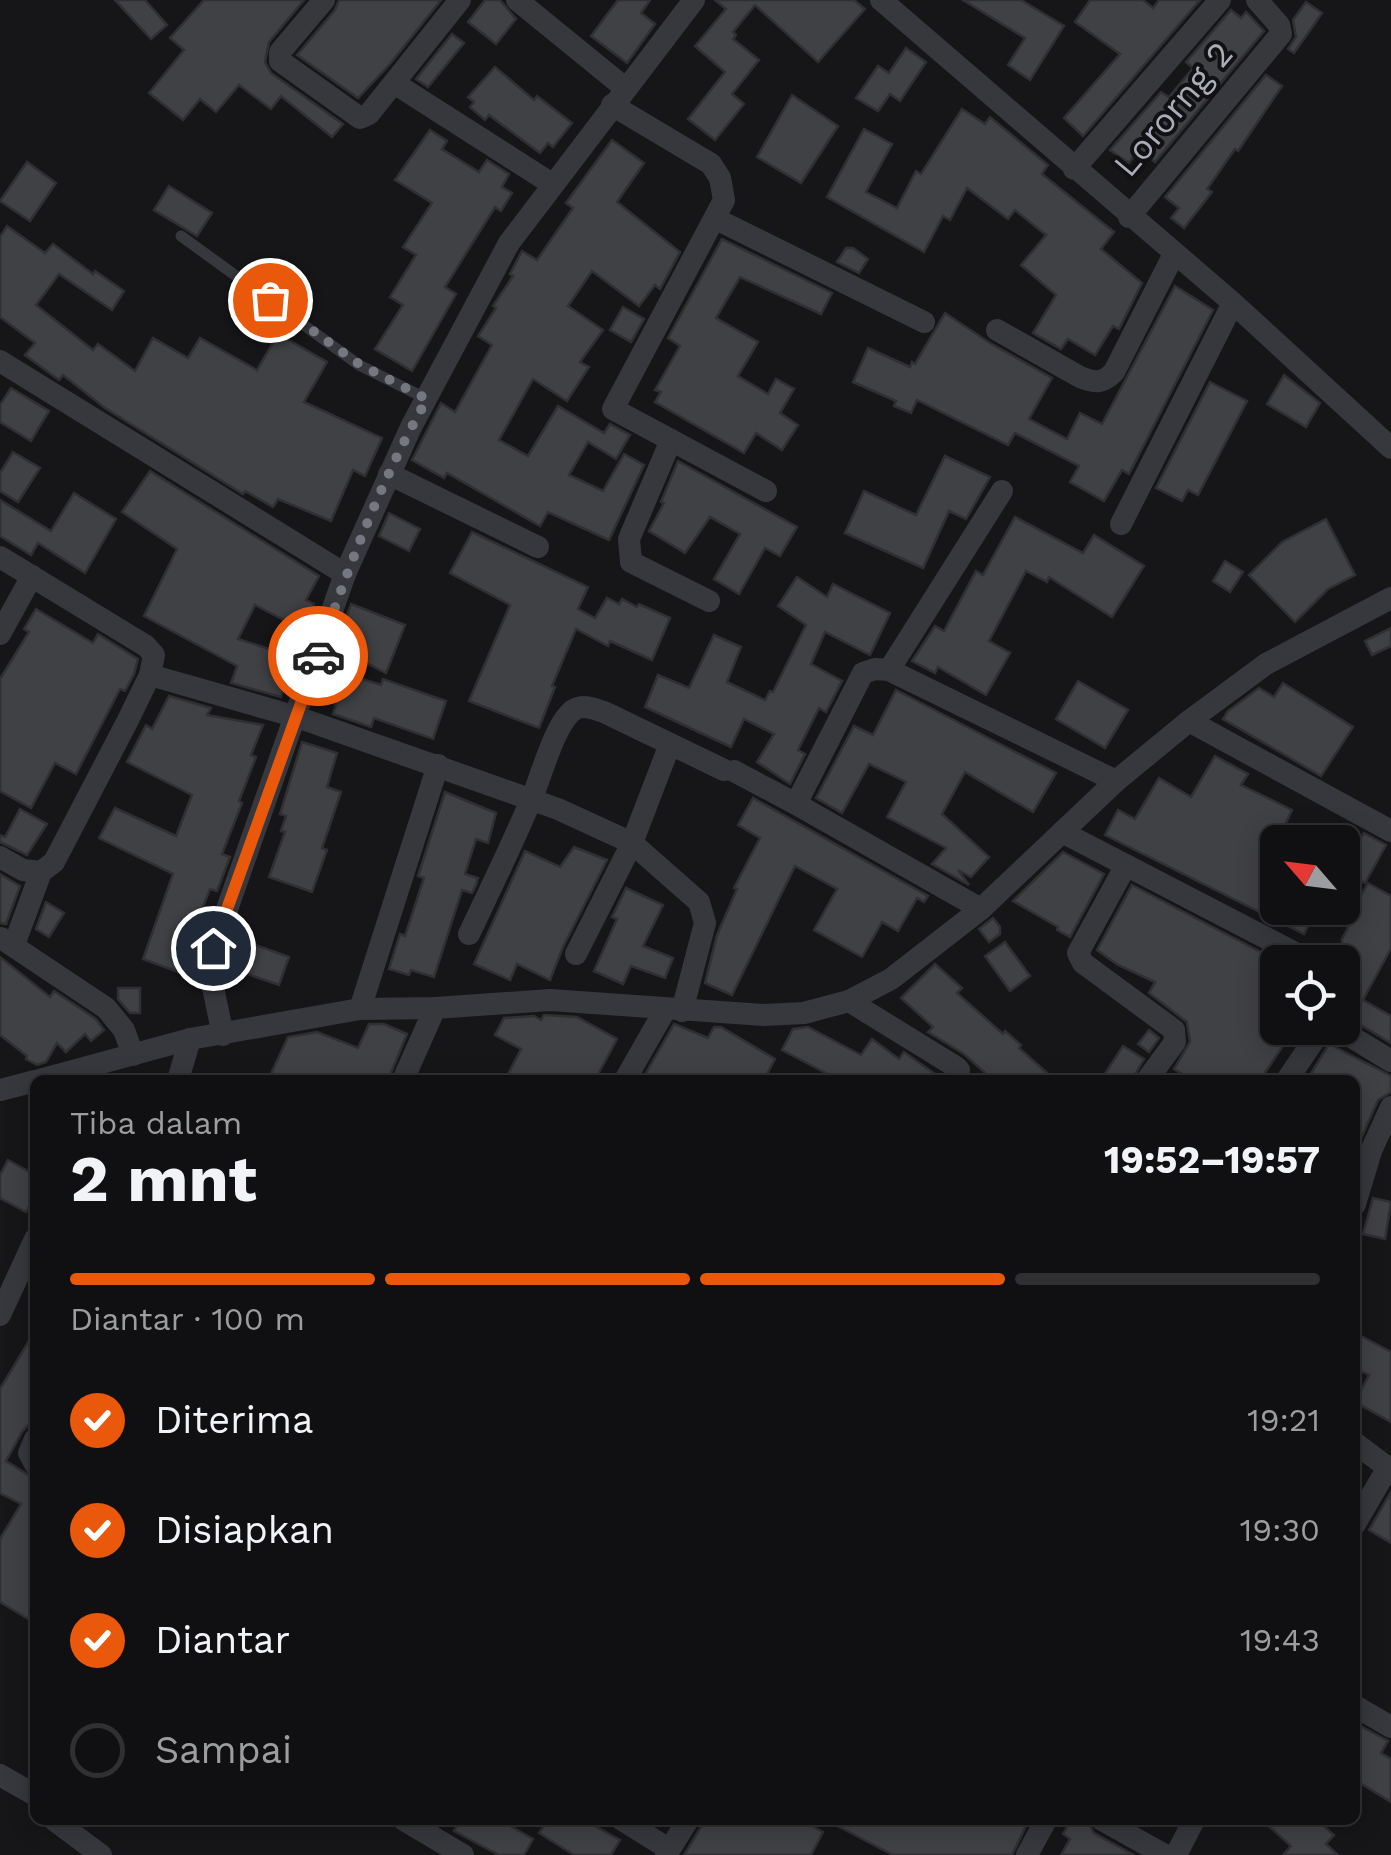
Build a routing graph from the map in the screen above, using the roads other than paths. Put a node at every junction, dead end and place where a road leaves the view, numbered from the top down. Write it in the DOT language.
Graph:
graph roads {
  1 [pos="324,0"];
  2 [pos="460,0"];
  3 [pos="517,0"];
  4 [pos="694,0"];
  5 [pos="882,0"];
  6 [pos="1220,0"];
  7 [pos="1257,0"];
  8 [pos="394,84"];
  9 [pos="618,97"];
  10 [pos="1074,168"];
  11 [pos="552,184"];
  12 [pos="1129,216"];
  13 [pos="716,219"];
  14 [pos="181,236"];
  15 [pos="1174,254"];
  16 [pos="1232,303"];
  17 [pos="924,322"];
  18 [pos="998,330"];
  19 [pos="0,361"];
  20 [pos="427,399"];
  21 [pos="672,440"];
  22 [pos="1391,448"];
  23 [pos="390,474"];
  24 [pos="766,491"];
  25 [pos="1002,491"];
  26 [pos="1122,524"];
  27 [pos="538,547"];
  28 [pos="0,557"];
  29 [pos="346,574"];
  30 [pos="32,576"];
  31 [pos="1391,598"];
  32 [pos="709,601"];
  33 [pos="0,634"];
  34 [pos="889,670"];
  35 [pos="150,675"];
  36 [pos="298,718"];
  37 [pos="1189,721"];
  38 [pos="670,744"];
  39 [pos="438,764"];
  40 [pos="1116,781"];
  41 [pos="532,799"];
  42 [pos="796,804"];
  43 [pos="1391,831"];
  44 [pos="1062,832"];
  45 [pos="632,843"];
  46 [pos="0,858"];
  47 [pos="1126,866"];
  48 [pos="40,872"];
  49 [pos="981,909"];
  50 [pos="469,934"];
  51 [pos="7,941"];
  52 [pos="1280,945"];
  53 [pos="576,954"];
  54 [pos="849,1001"];
  55 [pos="360,1008"];
  56 [pos="435,1008"];
  57 [pos="674,1010"];
  58 [pos="223,1034"];
  59 [pos="190,1039"];
  60 [pos="1360,1042"];
  61 [pos="1310,1045"];
  62 [pos="133,1054"];
  63 [pos="1391,1061"];
  64 [pos="102,1071"];
  65 [pos="73,1075"];
  66 [pos="179,1075"];
  67 [pos="405,1075"];
  68 [pos="628,1075"];
  69 [pos="958,1075"];
  70 [pos="1152,1075"];
  71 [pos="1289,1075"];
  72 [pos="30,1082"];
  73 [pos="0,1090"];
  74 [pos="1391,1107"];
  75 [pos="1360,1187"];
  76 [pos="30,1251"];
  77 [pos="0,1315"];
  78 [pos="1360,1447"];
  79 [pos="1389,1470"];
  80 [pos="1360,1516"];
  81 [pos="1360,1709"];
  82 [pos="1391,1728"];
  83 [pos="0,1775"];
  84 [pos="30,1792"];
  85 [pos="61,1825"];
  86 [pos="412,1825"];
  87 [pos="629,1825"];
  88 [pos="685,1825"];
  89 [pos="1042,1825"];
  90 [pos="1111,1825"];
  91 [pos="1191,1825"];
  92 [pos="668,1852"];
  93 [pos="101,1855"];
  94 [pos="463,1855"];
  95 [pos="1027,1855"];
  96 [pos="1165,1855"];
  97 [pos="1176,1855"];
  1 -- 8 [label="street"];
  2 -- 8 [label="street"];
  3 -- 9 [label="street"];
  4 -- 9 [label="street"];
  5 -- 10 [label="street"];
  6 -- 10 [label="street"];
  7 -- 12 [label="street, Lororng 2"];
  8 -- 11 [label="street"];
  9 -- 11 [label="street"];
  9 -- 13 [label="street"];
  10 -- 12 [label="street"];
  11 -- 20 [label="street"];
  12 -- 15 [label="street"];
  13 -- 17 [label="street"];
  13 -- 21 [label="street"];
  14 -- 20 [label="lane"];
  15 -- 16 [label="street"];
  15 -- 18 [label="street"];
  16 -- 22 [label="street"];
  16 -- 26 [label="street"];
  19 -- 29 [label="street"];
  20 -- 23 [label="street"];
  21 -- 24 [label="street"];
  21 -- 32 [label="street"];
  23 -- 27 [label="street"];
  23 -- 29 [label="street"];
  25 -- 34 [label="street"];
  28 -- 30 [label="street"];
  29 -- 36 [label="street"];
  30 -- 33 [label="street"];
  30 -- 35 [label="street"];
  31 -- 37 [label="street"];
  34 -- 40 [label="street"];
  34 -- 42 [label="street"];
  35 -- 36 [label="street"];
  35 -- 48 [label="street"];
  36 -- 39 [label="street"];
  36 -- 58 [label="street"];
  37 -- 40 [label="street"];
  37 -- 43 [label="street"];
  38 -- 41 [label="street"];
  38 -- 42 [label="street"];
  38 -- 45 [label="street"];
  39 -- 41 [label="street"];
  39 -- 55 [label="street"];
  40 -- 44 [label="street"];
  41 -- 45 [label="street"];
  41 -- 50 [label="street"];
  42 -- 49 [label="street"];
  44 -- 47 [label="street"];
  44 -- 49 [label="street"];
  45 -- 53 [label="street"];
  45 -- 57 [label="street"];
  46 -- 48 [label="street"];
  47 -- 52 [label="street"];
  47 -- 70 [label="street"];
  48 -- 51 [label="street"];
  49 -- 54 [label="street"];
  51 -- 62 [label="street"];
  54 -- 57 [label="street"];
  54 -- 69 [label="street"];
  55 -- 56 [label="street"];
  55 -- 58 [label="street"];
  56 -- 57 [label="street"];
  56 -- 67 [label="street"];
  57 -- 68 [label="street"];
  58 -- 59 [label="street"];
  59 -- 62 [label="street"];
  59 -- 66 [label="street"];
  60 -- 63 [label="street"];
  61 -- 71 [label="street"];
  62 -- 64 [label="street"];
  64 -- 65 [label="street"];
  72 -- 73 [label="street"];
  74 -- 75 [label="street"];
  76 -- 77 [label="street"];
  78 -- 79 [label="street"];
  79 -- 80 [label="street"];
  81 -- 82 [label="street"];
  83 -- 84 [label="street"];
  85 -- 93 [label="street"];
  86 -- 94 [label="street"];
  87 -- 92 [label="street"];
  88 -- 92 [label="street"];
  89 -- 95 [label="street"];
  90 -- 96 [label="street"];
  91 -- 97 [label="street"];
}
